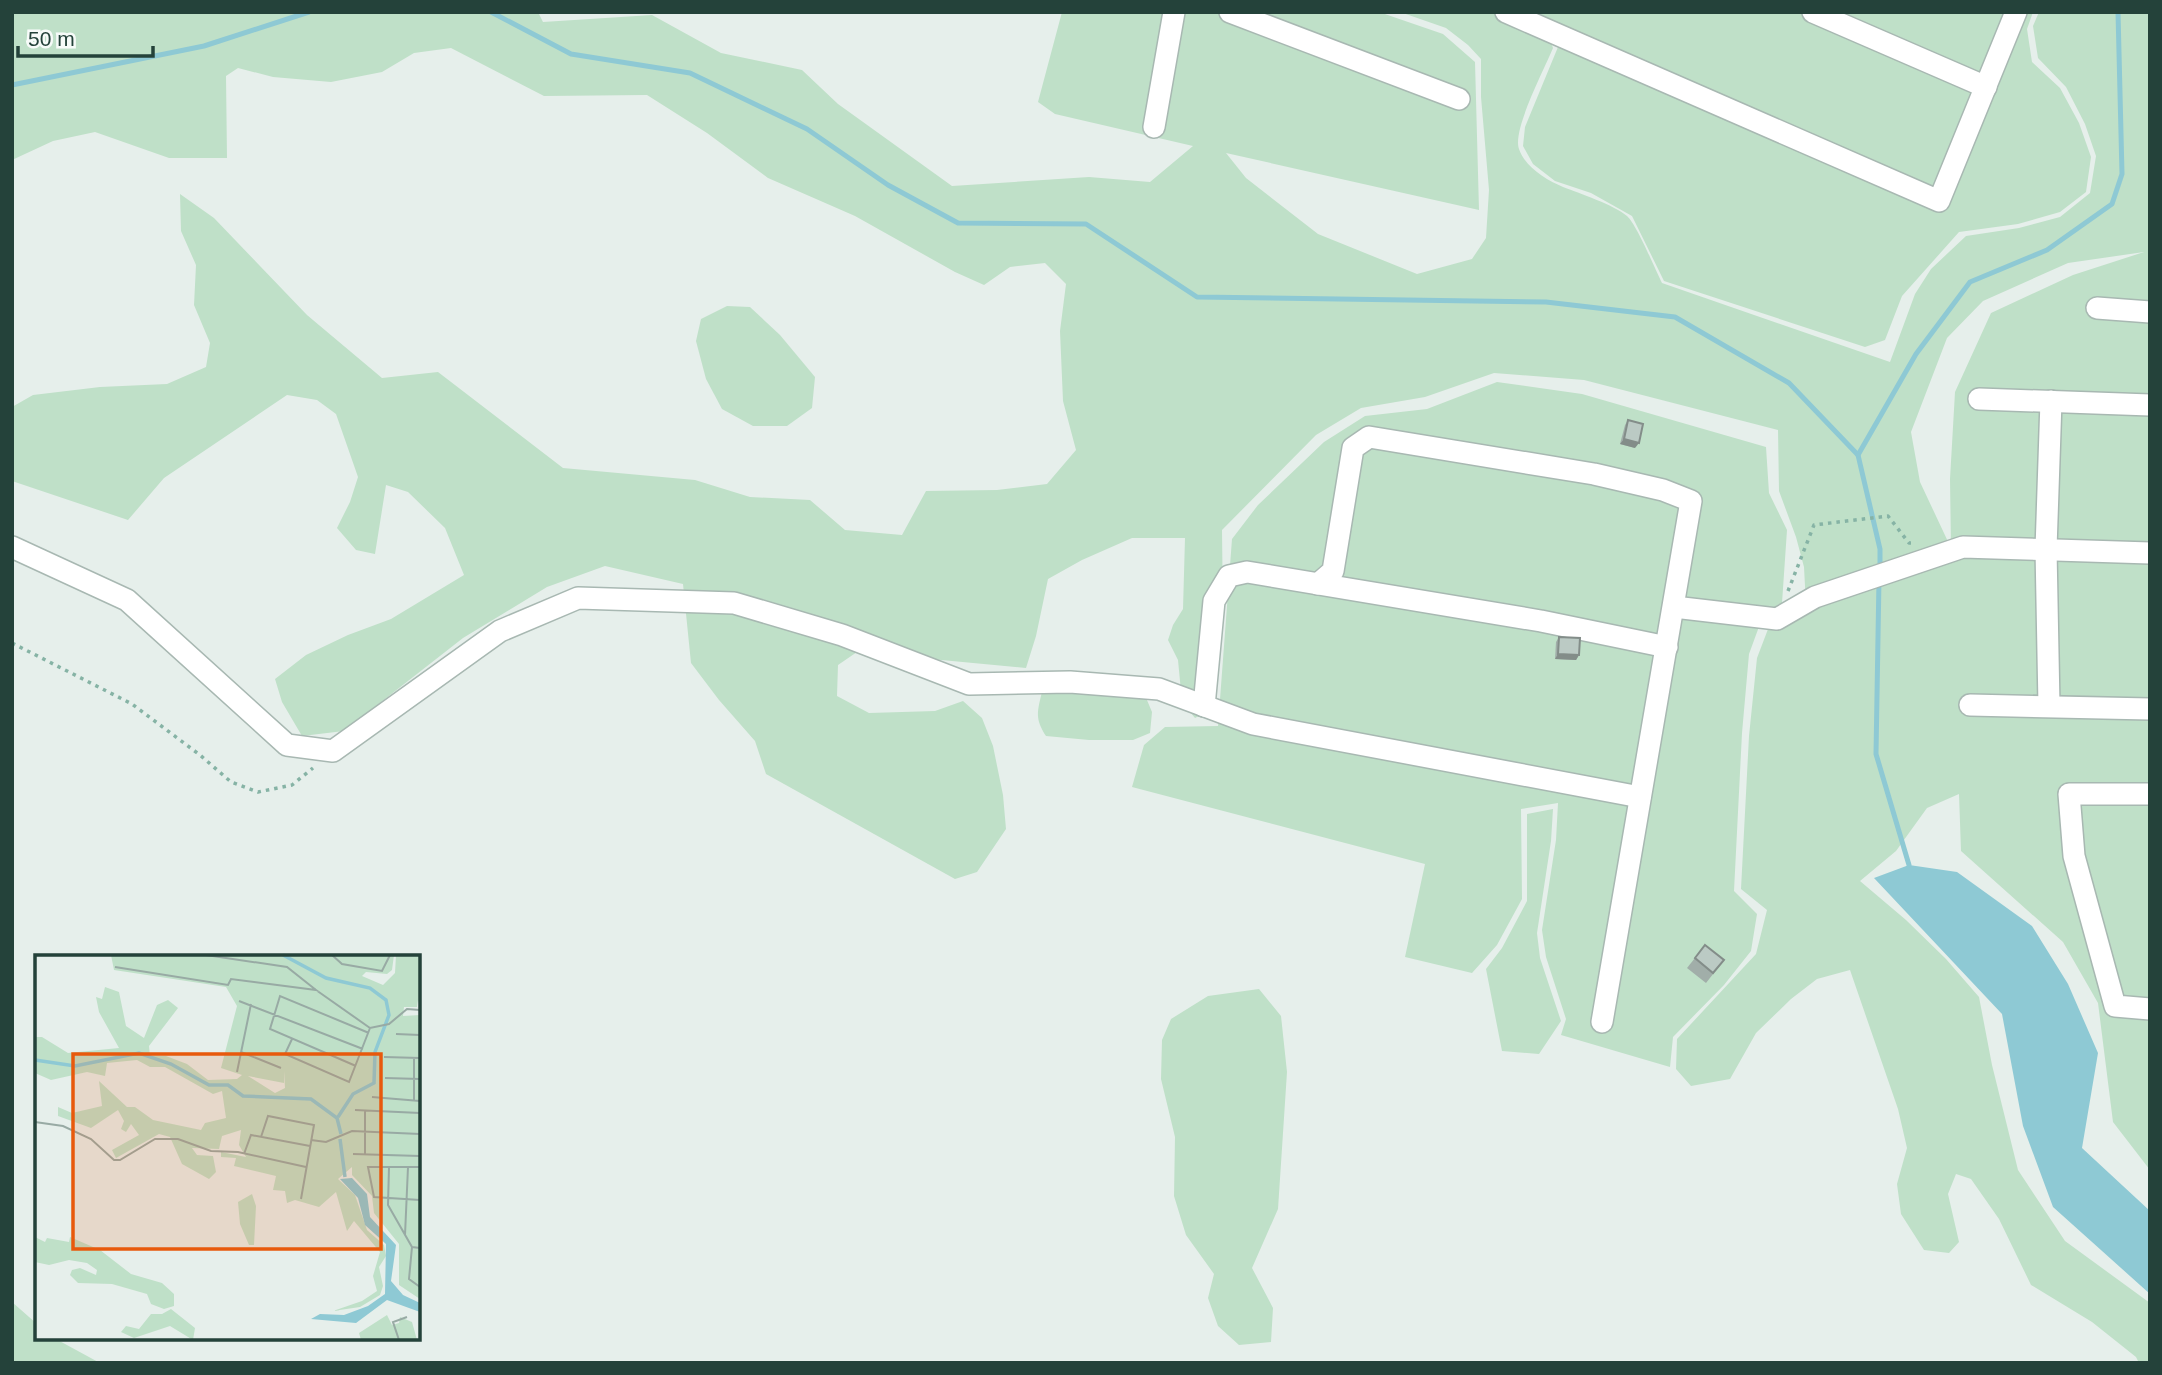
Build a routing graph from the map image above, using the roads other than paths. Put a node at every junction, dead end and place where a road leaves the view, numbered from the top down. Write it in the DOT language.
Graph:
graph roads {
  1 [pos="1174,12"];
  2 [pos="1230,12"];
  3 [pos="1506,12"];
  4 [pos="1813,12"];
  5 [pos="2017,12"];
  6 [pos="1986,87"];
  7 [pos="1459,99"];
  8 [pos="1154,127"];
  9 [pos="2097,308"];
  10 [pos="2150,312"];
  11 [pos="1979,399"];
  12 [pos="2051,401"];
  13 [pos="2150,405"];
  14 [pos="12,547"];
  15 [pos="2046,550"];
  16 [pos="2150,553"];
  17 [pos="1318,584"];
  18 [pos="1674,607"];
  19 [pos="1667,647"];
  20 [pos="1969,705"];
  21 [pos="1204,706"];
  22 [pos="2049,706"];
  23 [pos="2150,709"];
  24 [pos="2150,794"];
  25 [pos="1640,797"];
  26 [pos="2150,1009"];
  27 [pos="1602,1022"];
  1 -- 8 [label="street"];
  2 -- 7 [label="street"];
  3 -- 6 [label="street"];
  4 -- 6 [label="street"];
  5 -- 6 [label="street"];
  9 -- 10 [label="street"];
  11 -- 12 [label="street"];
  12 -- 13 [label="street"];
  12 -- 15 [label="street"];
  14 -- 21 [label="street"];
  15 -- 16 [label="street"];
  15 -- 18 [label="street"];
  15 -- 22 [label="street"];
  17 -- 18 [label="street"];
  17 -- 19 [label="street"];
  17 -- 21 [label="street"];
  18 -- 19 [label="street"];
  19 -- 25 [label="street"];
  20 -- 22 [label="street"];
  21 -- 25 [label="street"];
  22 -- 23 [label="street"];
  24 -- 26 [label="street"];
  25 -- 27 [label="street"];
}
